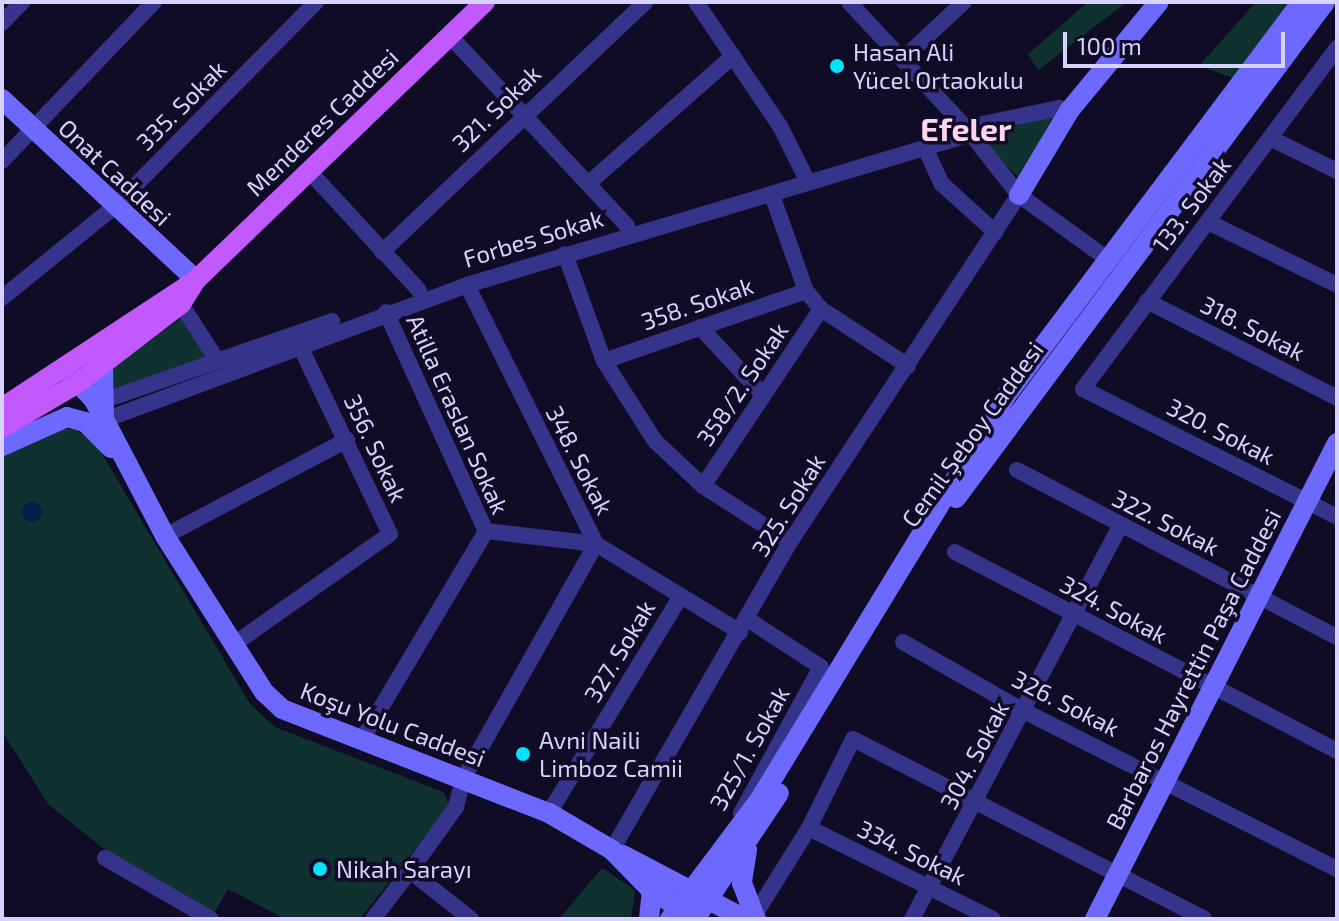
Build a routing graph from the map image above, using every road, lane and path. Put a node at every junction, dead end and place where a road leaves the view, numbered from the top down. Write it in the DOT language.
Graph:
graph roads {
  1 [pos="22,2"];
  2 [pos="154,2"];
  3 [pos="316,2"];
  4 [pos="485,2"];
  5 [pos="645,2"];
  6 [pos="696,2"];
  7 [pos="849,2"];
  8 [pos="964,2"];
  9 [pos="1159,2"];
  10 [pos="1302,2"];
  11 [pos="1325,2"];
  12 [pos="2,23"];
  13 [pos="450,36"];
  14 [pos="1336,51"];
  15 [pos="733,56"];
  16 [pos="905,57"];
  17 [pos="2,99"];
  18 [pos="1069,111"];
  19 [pos="525,113"];
  20 [pos="968,130"];
  21 [pos="34,131"];
  22 [pos="1270,138"];
  23 [pos="925,148"];
  24 [pos="2,161"];
  25 [pos="309,171"];
  26 [pos="1337,171"];
  27 [pos="805,176"];
  28 [pos="589,183"];
  29 [pos="772,195"];
  30 [pos="1019,195"];
  31 [pos="114,207"];
  32 [pos="1208,222"];
  33 [pos="627,226"];
  34 [pos="995,232"];
  35 [pos="382,252"];
  36 [pos="565,254"];
  37 [pos="1106,258"];
  38 [pos="196,280"];
  39 [pos="467,285"];
  40 [pos="1337,285"];
  41 [pos="419,290"];
  42 [pos="806,291"];
  43 [pos="2,298"];
  44 [pos="1147,301"];
  45 [pos="181,304"];
  46 [pos="821,309"];
  47 [pos="386,312"];
  48 [pos="700,327"];
  49 [pos="299,344"];
  50 [pos="217,360"];
  51 [pos="604,361"];
  52 [pos="103,364"];
  53 [pos="908,366"];
  54 [pos="72,376"];
  55 [pos="1083,389"];
  56 [pos="763,395"];
  57 [pos="114,397"];
  58 [pos="1337,398"];
  59 [pos="4,403"];
  60 [pos="111,417"];
  61 [pos="2,428"];
  62 [pos="347,440"];
  63 [pos="1337,443"];
  64 [pos="2,446"];
  65 [pos="124,464"];
  66 [pos="1017,470"];
  67 [pos="703,486"];
  68 [pos="1308,501"];
  69 [pos="1337,517"];
  70 [pos="1120,526"];
  71 [pos="486,531"];
  72 [pos="165,536"];
  73 [pos="790,542"];
  74 [pos="596,544"];
  75 [pos="955,552"];
  76 [pos="681,596"];
  77 [pos="1259,596"];
  78 [pos="1074,614"];
  79 [pos="743,626"];
  80 [pos="1337,637"];
  81 [pos="237,642"];
  82 [pos="903,642"];
  83 [pos="1210,687"];
  84 [pos="1024,711"];
  85 [pos="361,741"];
  86 [pos="1337,751"];
  87 [pos="463,779"];
  88 [pos="1164,779"];
  89 [pos="975,805"];
  90 [pos="549,813"];
  91 [pos="809,828"];
  92 [pos="748,845"];
  93 [pos="612,850"];
  94 [pos="719,853"];
  95 [pos="105,858"];
  96 [pos="1337,869"];
  97 [pos="410,871"];
  98 [pos="1116,878"];
  99 [pos="928,887"];
  100 [pos="652,891"];
  101 [pos="701,894"];
  102 [pos="688,916"];
  103 [pos="752,918"];
  104 [pos="211,919"];
  105 [pos="373,919"];
  106 [pos="471,919"];
  107 [pos="649,919"];
  108 [pos="912,919"];
  109 [pos="993,919"];
  110 [pos="1095,919"];
  111 [pos="1204,919"];
  1 -- 12 [label="street"];
  2 -- 21 [label="street"];
  3 -- 31 [label="street, 335. Sokak"];
  4 -- 13 [label="main road, Menderes Caddesi"];
  5 -- 19 [label="street, 321. Sokak"];
  6 -- 15 [label="street"];
  7 -- 16 [label="street"];
  8 -- 16 [label="street"];
  9 -- 18 [label="main road"];
  10 -- 37 [label="main road, Cemil Şeboy Caddesi"];
  11 -- 92 [label="main road, Cemil Şeboy Caddesi"];
  13 -- 19 [label="street"];
  13 -- 25 [label="main road, Menderes Caddesi"];
  14 -- 22 [label="street, 133. Sokak"];
  15 -- 27 [label="street"];
  15 -- 28 [label="street"];
  16 -- 20 [label="street"];
  17 -- 21 [label="main road, Onat Caddesi"];
  18 -- 20 [label="street, Forbes Sokak"];
  18 -- 30 [label="main road"];
  19 -- 28 [label="street"];
  19 -- 35 [label="street, 321. Sokak"];
  20 -- 23 [label="street, Forbes Sokak"];
  20 -- 27 [label="street, Forbes Sokak"];
  20 -- 30 [label="street"];
  21 -- 24 [label="street"];
  21 -- 31 [label="main road, Onat Caddesi"];
  22 -- 26 [label="street"];
  22 -- 32 [label="street, 133. Sokak"];
  23 -- 29 [label="street, Forbes Sokak"];
  23 -- 34 [label="street"];
  25 -- 35 [label="street"];
  25 -- 38 [label="main road, Menderes Caddesi"];
  27 -- 33 [label="street, Forbes Sokak"];
  28 -- 33 [label="street"];
  29 -- 36 [label="street, Forbes Sokak"];
  29 -- 42 [label="street"];
  30 -- 34 [label="street, 325. Sokak"];
  30 -- 37 [label="street"];
  31 -- 38 [label="main road, Onat Caddesi"];
  31 -- 43 [label="street, 335. Sokak"];
  32 -- 40 [label="street"];
  32 -- 44 [label="street, 133. Sokak"];
  33 -- 41 [label="street, Forbes Sokak"];
  34 -- 53 [label="street, 325. Sokak"];
  35 -- 41 [label="street"];
  36 -- 39 [label="street, Forbes Sokak"];
  36 -- 51 [label="street"];
  37 -- 94 [label="main road, Cemil Şeboy Caddesi"];
  38 -- 45 [label="main road, Menderes Caddesi"];
  38 -- 54 [label="main road, Menderes Caddesi"];
  39 -- 47 [label="street, Forbes Sokak"];
  39 -- 74 [label="street, 348. Sokak"];
  41 -- 50 [label="street, Forbes Sokak"];
  42 -- 46 [label="street"];
  42 -- 48 [label="street, 358. Sokak"];
  44 -- 55 [label="street, 133. Sokak"];
  44 -- 58 [label="street, 318. Sokak"];
  45 -- 50 [label="street"];
  45 -- 52 [label="main road, Menderes Caddesi"];
  46 -- 53 [label="street"];
  46 -- 56 [label="street, 358/2. Sokak"];
  47 -- 49 [label="street, Forbes Sokak"];
  47 -- 71 [label="street, Atilla Eraslan Sokak"];
  48 -- 51 [label="street, 358. Sokak"];
  48 -- 56 [label="street"];
  49 -- 60 [label="street, Forbes Sokak"];
  49 -- 62 [label="street, 356. Sokak"];
  50 -- 57 [label="street, Forbes Sokak"];
  51 -- 67 [label="street"];
  52 -- 54 [label="main road, Menderes Caddesi"];
  52 -- 60 [label="main road"];
  53 -- 73 [label="street, 325. Sokak"];
  54 -- 59 [label="main road, Menderes Caddesi"];
  54 -- 60 [label="main road"];
  54 -- 61 [label="main road, Menderes Caddesi"];
  55 -- 68 [label="street, 320. Sokak"];
  56 -- 67 [label="street, 358/2. Sokak"];
  60 -- 65 [label="main road, Koşu Yolu Caddesi"];
  62 -- 72 [label="street"];
  62 -- 81 [label="street, 356. Sokak"];
  63 -- 68 [label="main road, Barbaros Hayrettin Paşa Caddesi"];
  64 -- 65 [label="main road"];
  65 -- 72 [label="main road, Koşu Yolu Caddesi"];
  66 -- 70 [label="street, 322. Sokak"];
  67 -- 73 [label="street"];
  68 -- 69 [label="street, 320. Sokak"];
  68 -- 77 [label="main road, Barbaros Hayrettin Paşa Caddesi"];
  70 -- 77 [label="street, 322. Sokak"];
  70 -- 78 [label="street, 304. Sokak"];
  71 -- 74 [label="street"];
  71 -- 85 [label="street, Atilla Eraslan Sokak"];
  72 -- 81 [label="main road, Koşu Yolu Caddesi"];
  73 -- 79 [label="street, 325. Sokak"];
  74 -- 76 [label="street"];
  74 -- 87 [label="street, 348. Sokak"];
  75 -- 78 [label="street, 324. Sokak"];
  76 -- 79 [label="street"];
  76 -- 90 [label="street, 327. Sokak"];
  77 -- 80 [label="street, 322. Sokak"];
  77 -- 83 [label="main road, Barbaros Hayrettin Paşa Caddesi"];
  78 -- 83 [label="street, 324. Sokak"];
  78 -- 84 [label="street, 304. Sokak"];
  79 -- 93 [label="street, 325. Sokak"];
  79 -- 94 [label="street, 325/1. Sokak"];
  81 -- 85 [label="main road, Koşu Yolu Caddesi"];
  82 -- 84 [label="street, 326. Sokak"];
  83 -- 86 [label="street, 324. Sokak"];
  83 -- 88 [label="main road, Barbaros Hayrettin Paşa Caddesi"];
  84 -- 88 [label="street, 326. Sokak"];
  84 -- 89 [label="street, 304. Sokak"];
  85 -- 87 [label="main road, Koşu Yolu Caddesi"];
  87 -- 90 [label="main road, Koşu Yolu Caddesi"];
  87 -- 97 [label="street, 348. Sokak"];
  88 -- 96 [label="street, 326. Sokak"];
  88 -- 98 [label="main road, Barbaros Hayrettin Paşa Caddesi"];
  89 -- 91 [label="street"];
  89 -- 98 [label="street"];
  89 -- 99 [label="street, 304. Sokak"];
  90 -- 93 [label="main road, Koşu Yolu Caddesi"];
  91 -- 99 [label="street, 334. Sokak"];
  91 -- 103 [label="street"];
  92 -- 101 [label="main road, Cemil Şeboy Caddesi"];
  92 -- 103 [label="main road"];
  93 -- 100 [label="main road, Koşu Yolu Caddesi"];
  93 -- 101 [label="main road"];
  94 -- 101 [label="main road, Cemil Şeboy Caddesi"];
  95 -- 104 [label="street"];
  97 -- 105 [label="street, 348. Sokak"];
  97 -- 106 [label="street"];
  98 -- 110 [label="main road, Barbaros Hayrettin Paşa Caddesi"];
  98 -- 111 [label="street"];
  99 -- 108 [label="street, 304. Sokak"];
  99 -- 109 [label="street, 334. Sokak"];
  100 -- 102 [label="main road, Koşu Yolu Caddesi"];
  100 -- 107 [label="main road"];
  101 -- 102 [label="main road"];
  101 -- 103 [label="main road"];
}
